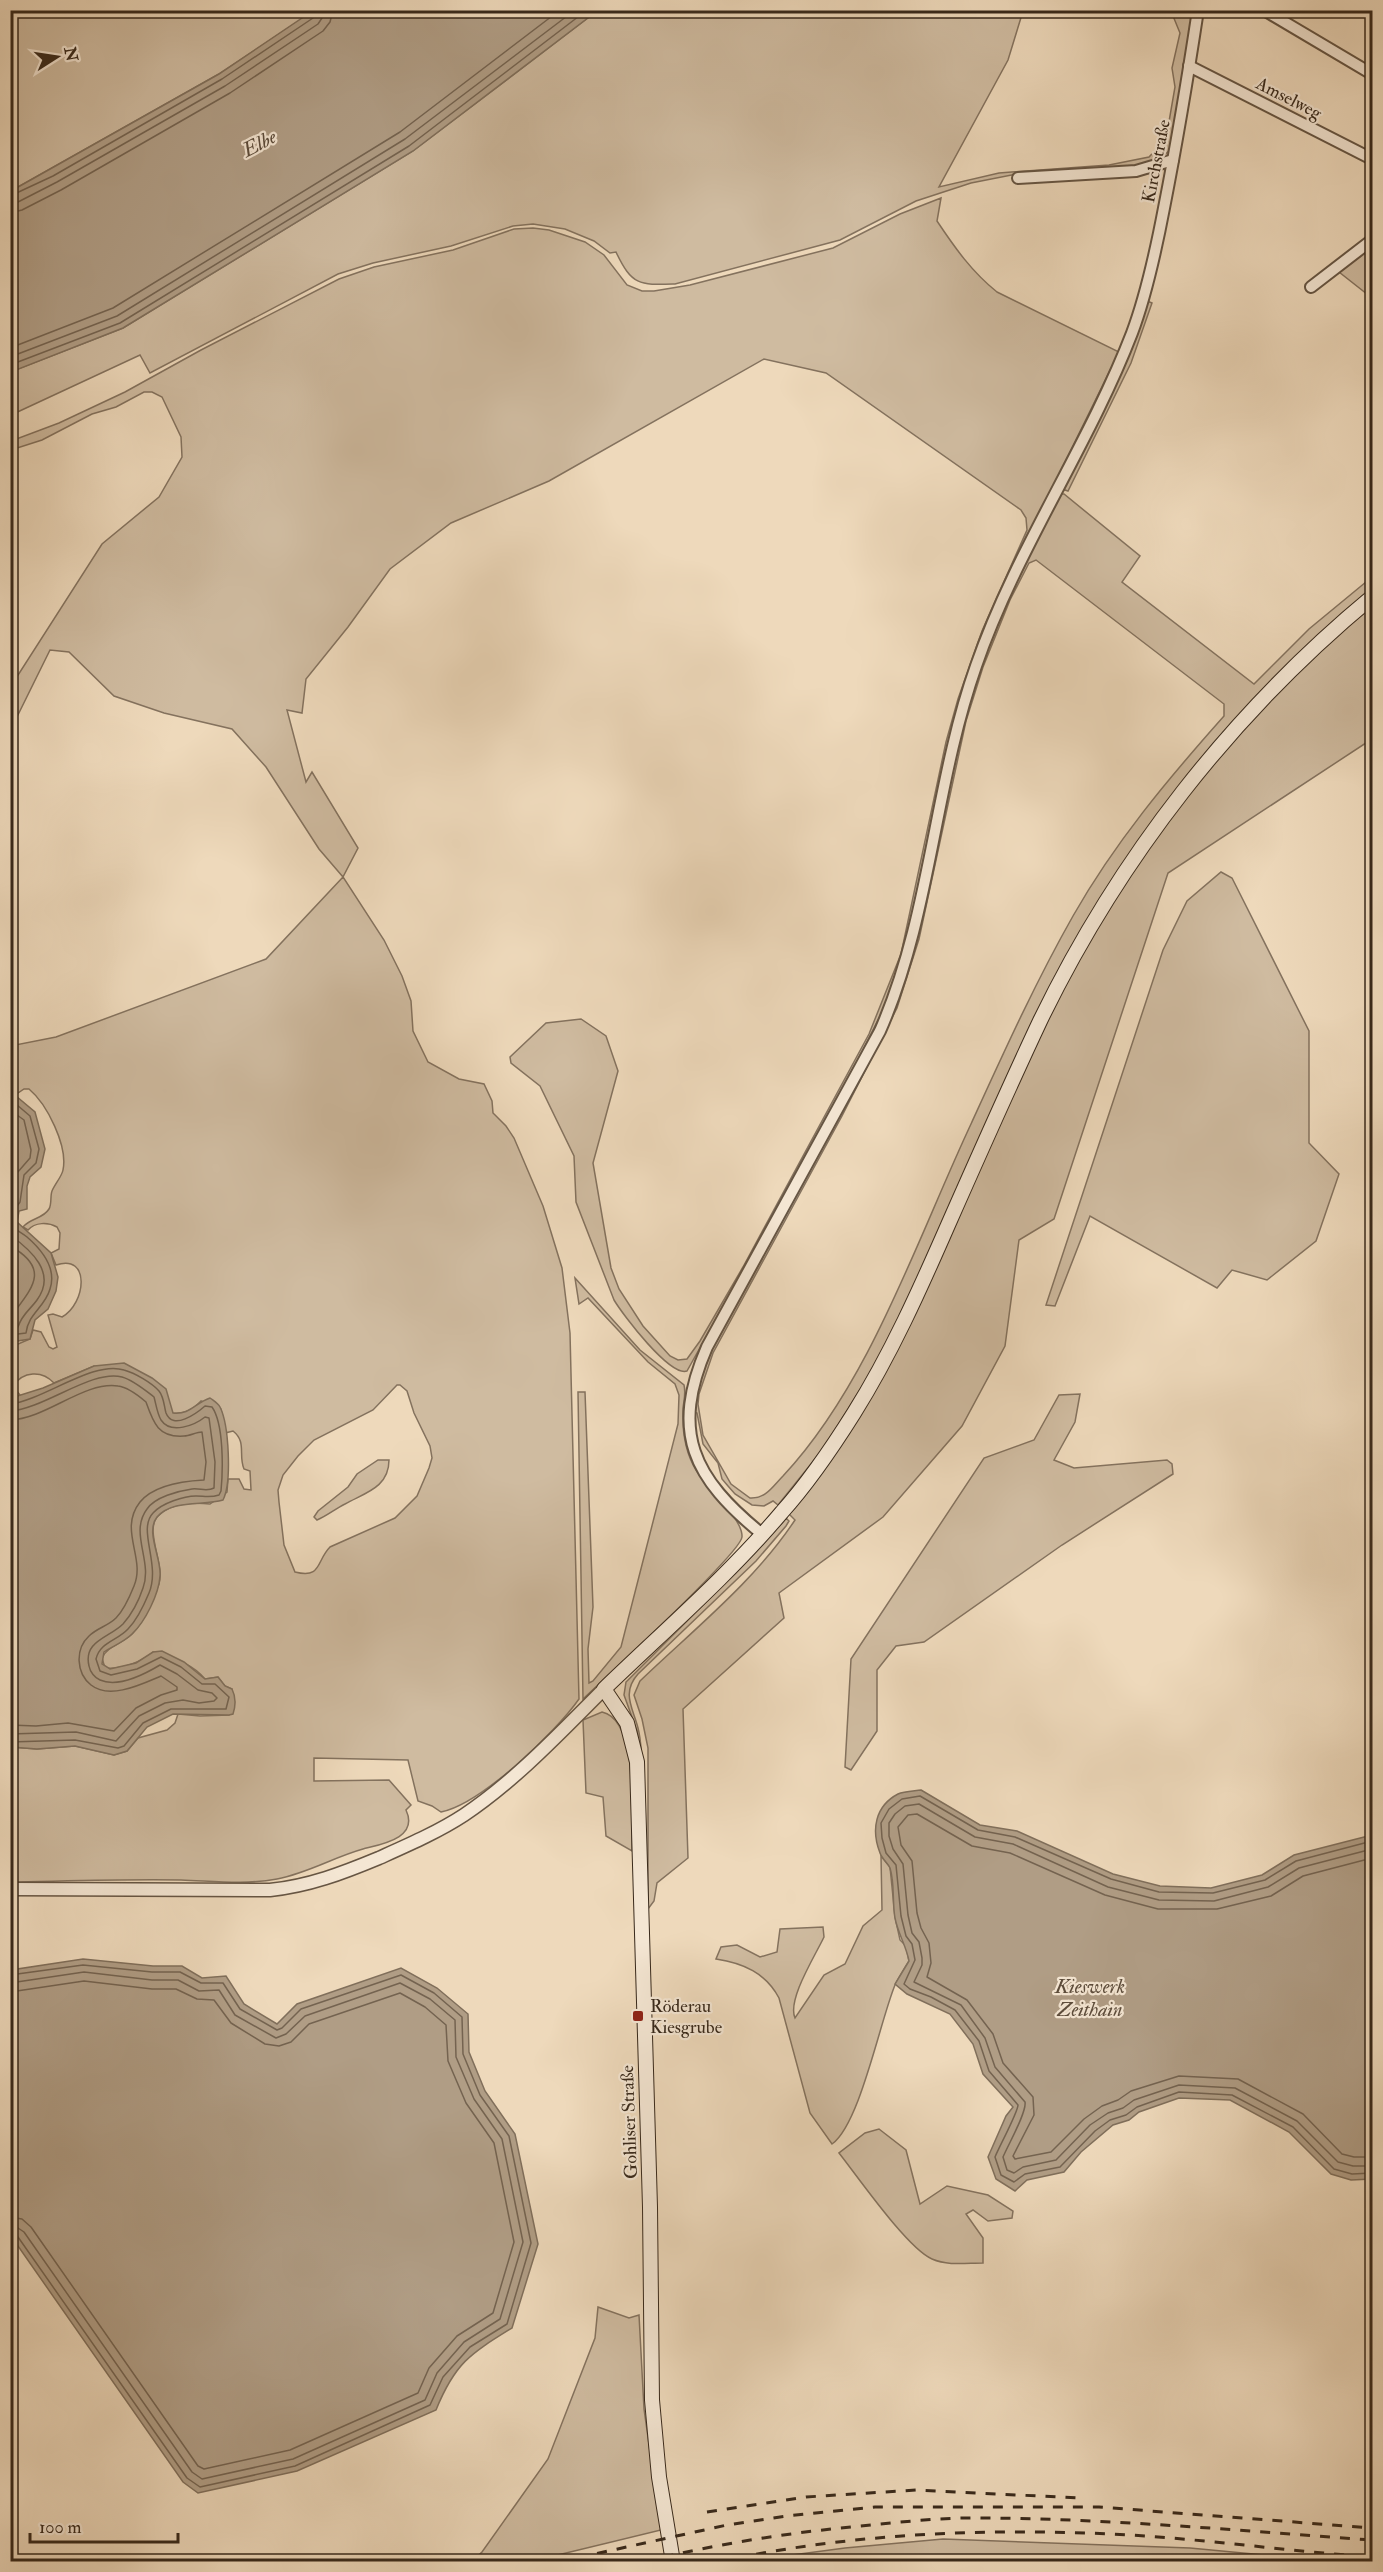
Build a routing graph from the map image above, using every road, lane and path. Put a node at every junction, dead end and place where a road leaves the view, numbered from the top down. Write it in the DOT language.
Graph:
graph roads {
  1 [pos="1198,10"];
  2 [pos="1264,10"];
  3 [pos="1189,66"];
  4 [pos="1372,74"];
  5 [pos="1372,159"];
  6 [pos="1173,160"];
  7 [pos="1018,178"];
  8 [pos="1372,240"];
  9 [pos="1311,287"];
  10 [pos="1372,597"];
  11 [pos="762,1534"];
  12 [pos="604,1689"];
  13 [pos="10,1889"];
  14 [pos="672,2562"];
  1 -- 3 [label="street, Kirchstraße"];
  2 -- 4 [label="street"];
  3 -- 5 [label="street, Amselweg"];
  3 -- 6 [label="street, Kirchstraße"];
  6 -- 7 [label="street"];
  6 -- 11 [label="street, Kirchstraße"];
  8 -- 9 [label="street"];
  10 -- 11 [label="main road"];
  11 -- 12 [label="main road"];
  12 -- 13 [label="street"];
  12 -- 14 [label="main road, Gohliser Straße"];
}
